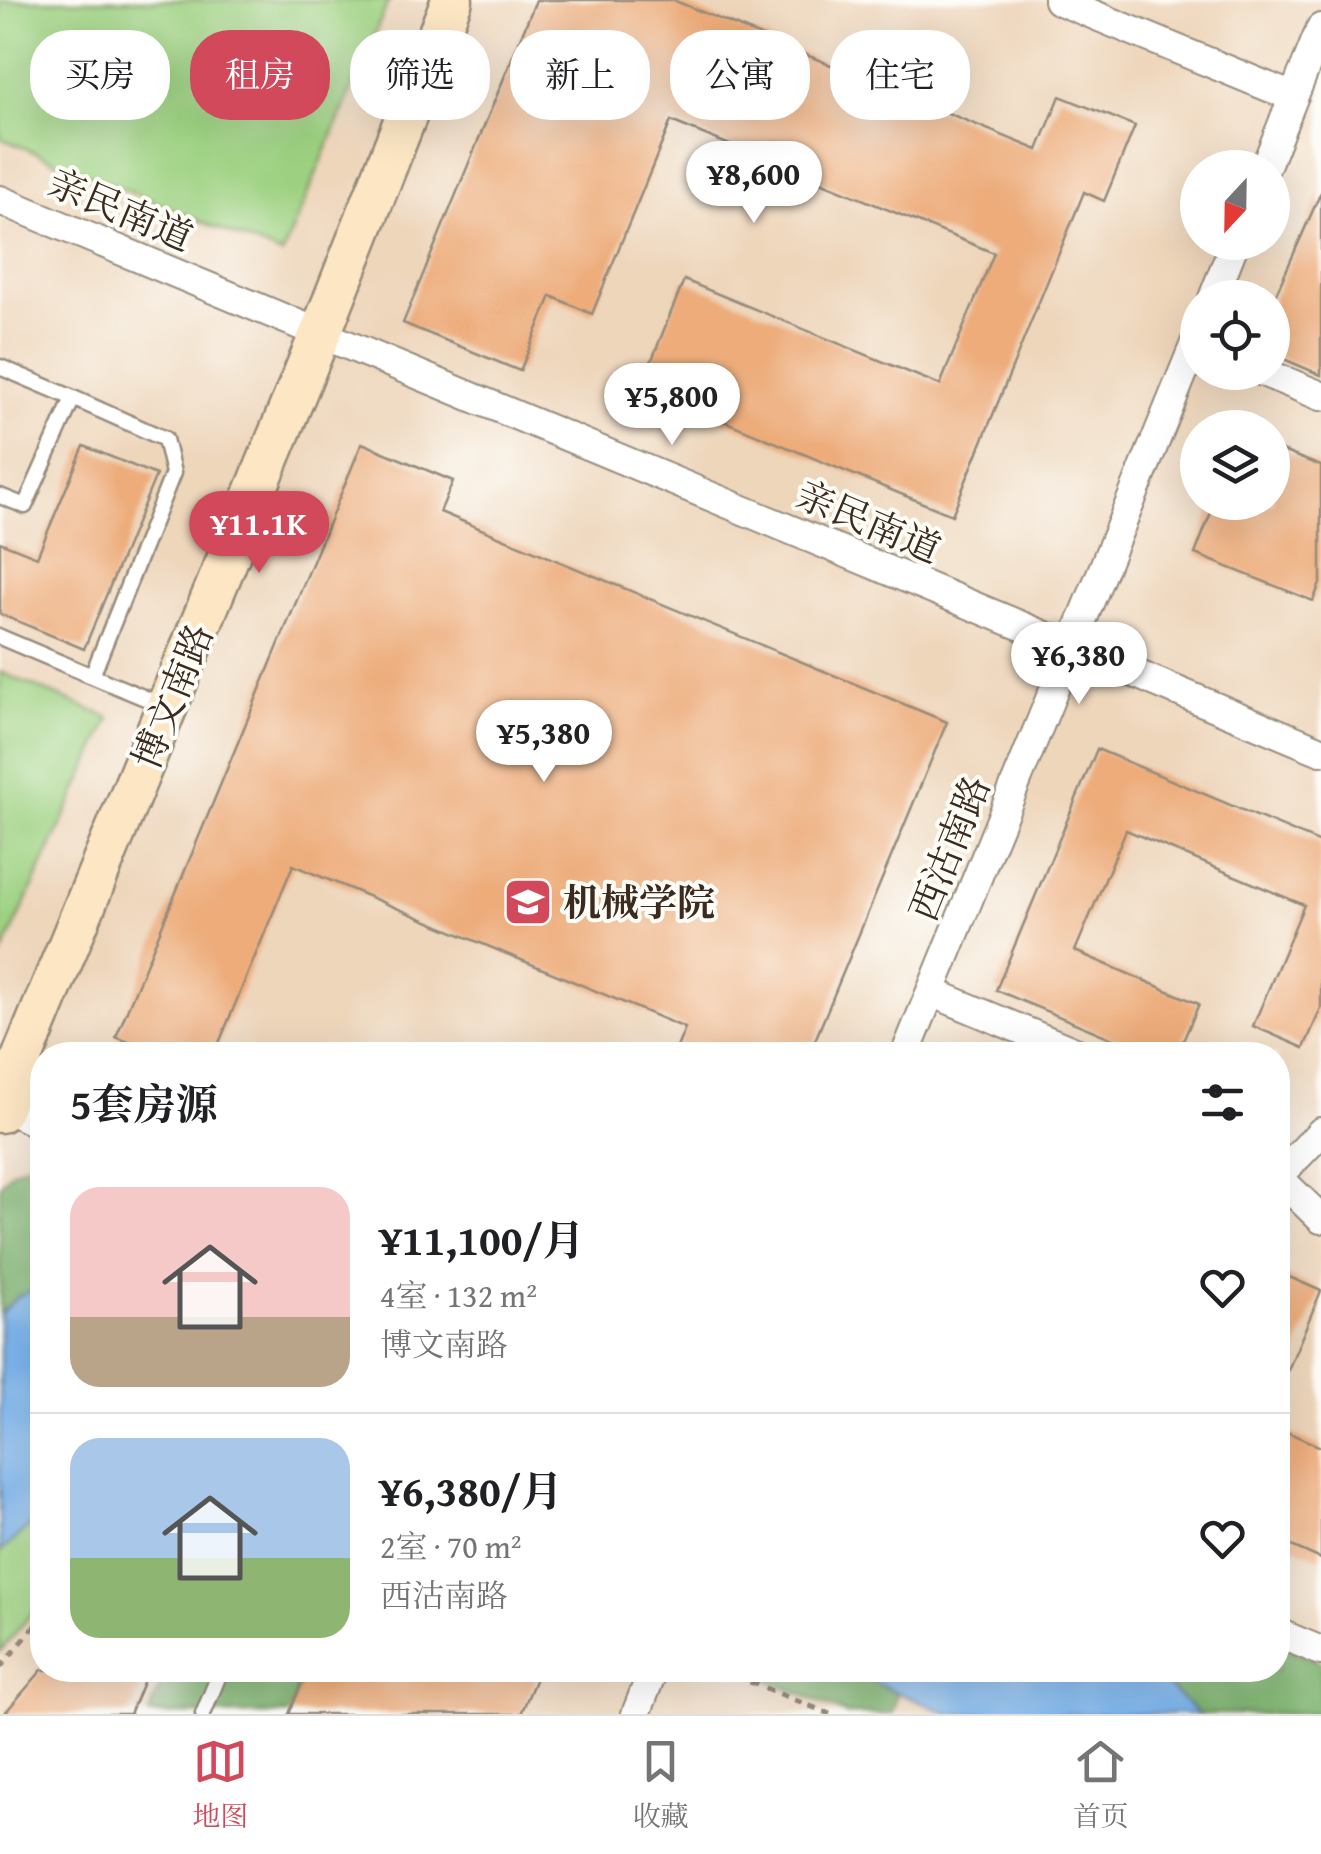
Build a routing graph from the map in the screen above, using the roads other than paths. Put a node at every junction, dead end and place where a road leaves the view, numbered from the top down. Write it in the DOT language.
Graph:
graph roads {
  1 [pos="452,0"];
  2 [pos="1058,0"];
  3 [pos="1321,28"];
  4 [pos="1293,97"];
  5 [pos="1272,150"];
  6 [pos="0,200"];
  7 [pos="320,332"];
  8 [pos="0,368"];
  9 [pos="1180,382"];
  10 [pos="1290,383"];
  11 [pos="1321,396"];
  12 [pos="73,398"];
  13 [pos="0,496"];
  14 [pos="0,637"];
  15 [pos="1073,647"];
  16 [pos="92,676"];
  17 [pos="168,707"];
  18 [pos="1321,751"];
  19 [pos="931,992"];
  20 [pos="910,1042"];
  21 [pos="1051,1042"];
  22 [pos="1,1109"];
  23 [pos="30,1120"];
  24 [pos="1321,1132"];
  25 [pos="1290,1164"];
  26 [pos="1290,1189"];
  27 [pos="1321,1219"];
  28 [pos="1290,1638"];
  29 [pos="1321,1651"];
  30 [pos="216,1682"];
  31 [pos="649,1682"];
  32 [pos="203,1714"];
  33 [pos="636,1714"];
  1 -- 7 [label="street, 博文南路"];
  2 -- 4 [label="street"];
  3 -- 4 [label="street"];
  4 -- 5 [label="street"];
  6 -- 7 [label="street, 亲民南道"];
  7 -- 15 [label="street, 亲民南道"];
  7 -- 17 [label="street, 博文南路"];
  8 -- 12 [label="lane"];
  9 -- 15 [label="street, 西沽南路"];
  10 -- 11 [label="street"];
  12 -- 13 [label="lane"];
  12 -- 16 [label="lane"];
  14 -- 16 [label="lane"];
  15 -- 18 [label="street, 亲民南道"];
  15 -- 19 [label="street, 西沽南路"];
  16 -- 17 [label="lane"];
  17 -- 22 [label="street, 博文南路"];
  19 -- 20 [label="street, 西沽南路"];
  19 -- 21 [label="street"];
  22 -- 23 [label="street"];
  24 -- 25 [label="street"];
  26 -- 27 [label="street"];
  28 -- 29 [label="street"];
  30 -- 32 [label="lane"];
  31 -- 33 [label="street"];
}
